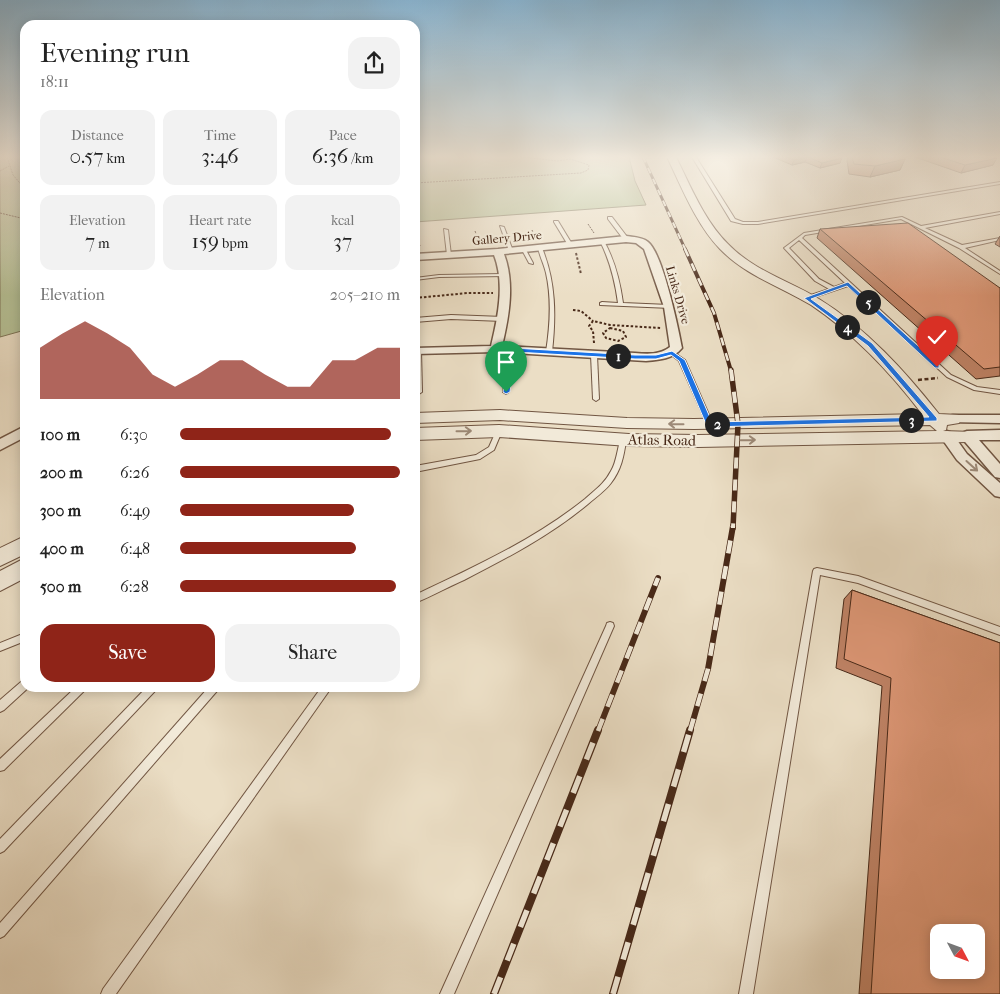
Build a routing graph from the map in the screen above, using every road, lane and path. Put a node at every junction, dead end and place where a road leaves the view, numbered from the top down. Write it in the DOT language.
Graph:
graph roads {
  1 [pos="695,203"];
  2 [pos="723,203"];
  3 [pos="877,203"];
  4 [pos="0,213"];
  5 [pos="1000,213"];
  6 [pos="20,218"];
  7 [pos="610,218"];
  8 [pos="556,222"];
  9 [pos="502,227"];
  10 [pos="921,227"];
  11 [pos="446,230"];
  12 [pos="799,238"];
  13 [pos="629,239"];
  14 [pos="1000,239"];
  15 [pos="602,241"];
  16 [pos="570,244"];
  17 [pos="961,247"];
  18 [pos="540,248"];
  19 [pos="524,250"];
  20 [pos="511,251"];
  21 [pos="498,252"];
  22 [pos="450,255"];
  23 [pos="420,257"];
  24 [pos="531,263"];
  25 [pos="1000,273"];
  26 [pos="581,274"];
  27 [pos="504,275"];
  28 [pos="420,278"];
  29 [pos="848,284"];
  30 [pos="834,289"];
  31 [pos="504,293"];
  32 [pos="420,298"];
  33 [pos="812,301"];
  34 [pos="602,304"];
  35 [pos="621,305"];
  36 [pos="670,307"];
  37 [pos="573,310"];
  38 [pos="503,319"];
  39 [pos="420,320"];
  40 [pos="593,321"];
  41 [pos="616,327"];
  42 [pos="674,328"];
  43 [pos="496,349"];
  44 [pos="513,350"];
  45 [pos="420,351"];
  46 [pos="549,352"];
  47 [pos="672,353"];
  48 [pos="594,355"];
  49 [pos="949,376"];
  50 [pos="917,380"];
  51 [pos="506,392"];
  52 [pos="1000,392"];
  53 [pos="596,399"];
  54 [pos="420,418"];
  55 [pos="953,419"];
  56 [pos="1000,419"];
  57 [pos="935,420"];
  58 [pos="710,424"];
  59 [pos="499,431"];
  60 [pos="20,434"];
  61 [pos="420,434"];
  62 [pos="947,436"];
  63 [pos="967,436"];
  64 [pos="1000,436"];
  65 [pos="622,440"];
  66 [pos="0,445"];
  67 [pos="420,468"];
  68 [pos="1000,474"];
  69 [pos="1000,492"];
  70 [pos="20,547"];
  71 [pos="0,558"];
  72 [pos="20,570"];
  73 [pos="0,582"];
  74 [pos="420,597"];
  75 [pos="610,626"];
  76 [pos="1000,631"];
  77 [pos="20,639"];
  78 [pos="0,647"];
  79 [pos="20,689"];
  80 [pos="77,692"];
  81 [pos="148,692"];
  82 [pos="206,692"];
  83 [pos="323,692"];
  84 [pos="0,707"];
  85 [pos="0,766"];
  86 [pos="0,846"];
  87 [pos="0,932"];
  88 [pos="108,994"];
  89 [pos="447,994"];
  90 [pos="746,994"];
  1 -- 33 [label="street"];
  2 -- 3 [label="lane"];
  4 -- 6 [label="path"];
  5 -- 10 [label="lane"];
  7 -- 13 [label="lane"];
  8 -- 16 [label="lane"];
  9 -- 20 [label="lane"];
  10 -- 12 [label="lane"];
  10 -- 17 [label="lane"];
  11 -- 22 [label="lane"];
  12 -- 29 [label="lane"];
  12 -- 30 [label="lane"];
  13 -- 15 [label="street, Gallery Drive"];
  13 -- 36 [label="street, Links Drive"];
  14 -- 17 [label="lane"];
  15 -- 16 [label="street, Gallery Drive"];
  15 -- 35 [label="lane"];
  16 -- 18 [label="street, Gallery Drive"];
  16 -- 26 [label="path"];
  17 -- 25 [label="lane"];
  18 -- 19 [label="street, Gallery Drive"];
  18 -- 46 [label="lane"];
  19 -- 20 [label="street, Gallery Drive"];
  19 -- 24 [label="lane"];
  20 -- 21 [label="street, Gallery Drive"];
  21 -- 22 [label="street, Gallery Drive"];
  21 -- 27 [label="street"];
  22 -- 23 [label="street, Gallery Drive"];
  27 -- 28 [label="lane"];
  27 -- 31 [label="street"];
  29 -- 30 [label="lane"];
  29 -- 49 [label="lane"];
  30 -- 33 [label="lane"];
  31 -- 32 [label="path"];
  31 -- 38 [label="street"];
  33 -- 50 [label="street"];
  33 -- 57 [label="street"];
  34 -- 35 [label="lane"];
  35 -- 36 [label="lane"];
  36 -- 42 [label="street, Links Drive"];
  37 -- 40 [label="path"];
  38 -- 39 [label="lane"];
  38 -- 43 [label="street"];
  40 -- 41 [label="path"];
  40 -- 48 [label="path"];
  41 -- 41 [label="path"];
  41 -- 42 [label="path"];
  42 -- 47 [label="street, Links Drive"];
  43 -- 44 [label="street"];
  43 -- 45 [label="street"];
  44 -- 46 [label="street"];
  44 -- 51 [label="lane"];
  46 -- 48 [label="street"];
  47 -- 48 [label="street"];
  47 -- 58 [label="lane"];
  48 -- 53 [label="lane"];
  49 -- 50 [label="path"];
  49 -- 52 [label="lane"];
  50 -- 55 [label="street"];
  58 -- 54 [label="street, Atlas Road, one-way"];
  55 -- 56 [label="street, Atlas Road"];
  55 -- 57 [label="street, Atlas Road"];
  55 -- 63 [label="street"];
  57 -- 58 [label="street, Atlas Road"];
  57 -- 62 [label="street"];
  61 -- 59 [label="street, Atlas Road, one-way"];
  59 -- 65 [label="street, Atlas Road"];
  59 -- 67 [label="lane"];
  60 -- 66 [label="street"];
  62 -- 63 [label="street, Atlas Road"];
  65 -- 62 [label="street, Atlas Road, one-way"];
  62 -- 69 [label="street, one-way"];
  63 -- 64 [label="street, Atlas Road"];
  63 -- 68 [label="street"];
  65 -- 74 [label="lane"];
  70 -- 71 [label="street"];
  72 -- 73 [label="street"];
  75 -- 89 [label="lane"];
  76 -- 90 [label="lane"];
  77 -- 78 [label="lane"];
  79 -- 84 [label="lane"];
  80 -- 85 [label="lane"];
  81 -- 86 [label="lane"];
  82 -- 87 [label="lane"];
  83 -- 88 [label="lane"];
}
